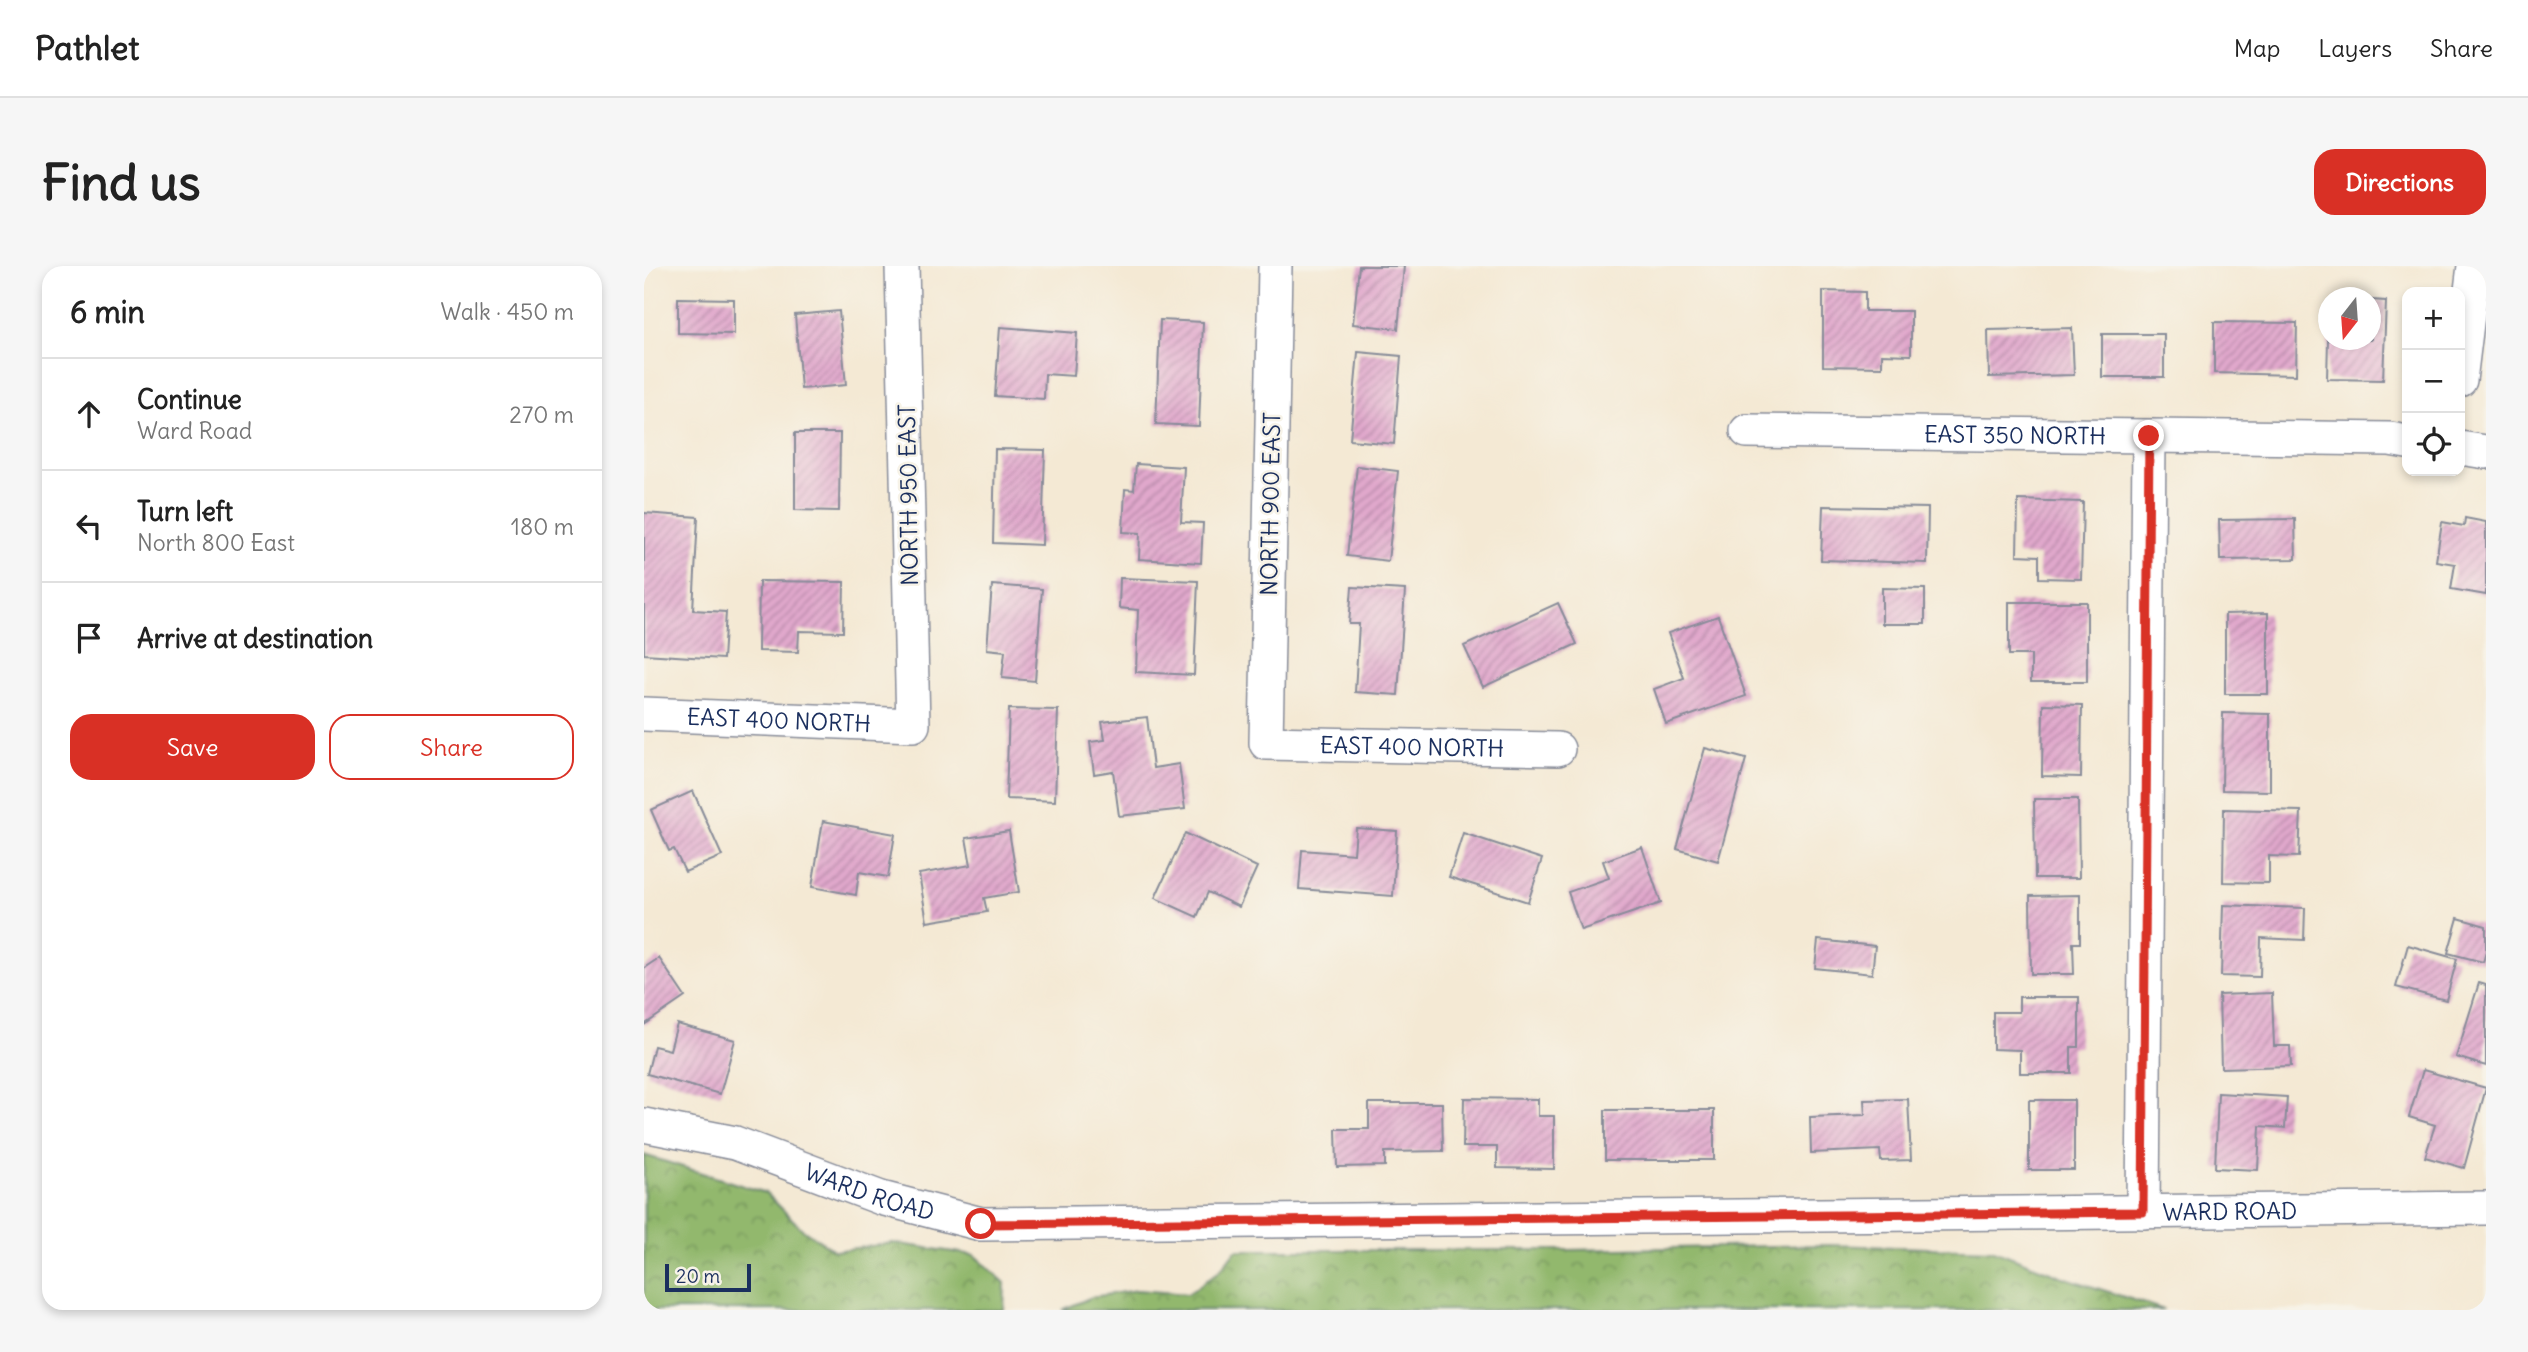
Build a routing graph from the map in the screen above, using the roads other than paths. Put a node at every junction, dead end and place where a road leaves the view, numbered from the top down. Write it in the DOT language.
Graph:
graph roads {
  1 [pos="902,266"];
  2 [pos="1275,266"];
  3 [pos="2474,266"];
  4 [pos="2464,350"];
  5 [pos="1747,431"];
  6 [pos="2149,436"];
  7 [pos="2402,441"];
  8 [pos="2465,450"];
  9 [pos="2486,452"];
  10 [pos="644,715"];
  11 [pos="913,725"];
  12 [pos="1266,743"];
  13 [pos="1558,749"];
  14 [pos="644,1125"];
  15 [pos="2486,1208"];
  16 [pos="2143,1212"];
  1 -- 11 [label="street, NORTH 950 EAST"];
  2 -- 12 [label="street, NORTH 900 EAST"];
  3 -- 4 [label="street"];
  5 -- 6 [label="street, EAST 350 NORTH"];
  6 -- 7 [label="street, EAST 350 NORTH"];
  6 -- 16 [label="street"];
  8 -- 9 [label="street"];
  10 -- 11 [label="street, EAST 400 NORTH"];
  12 -- 13 [label="street, EAST 400 NORTH"];
  14 -- 16 [label="street, WARD ROAD"];
  15 -- 16 [label="street, WARD ROAD"];
}
